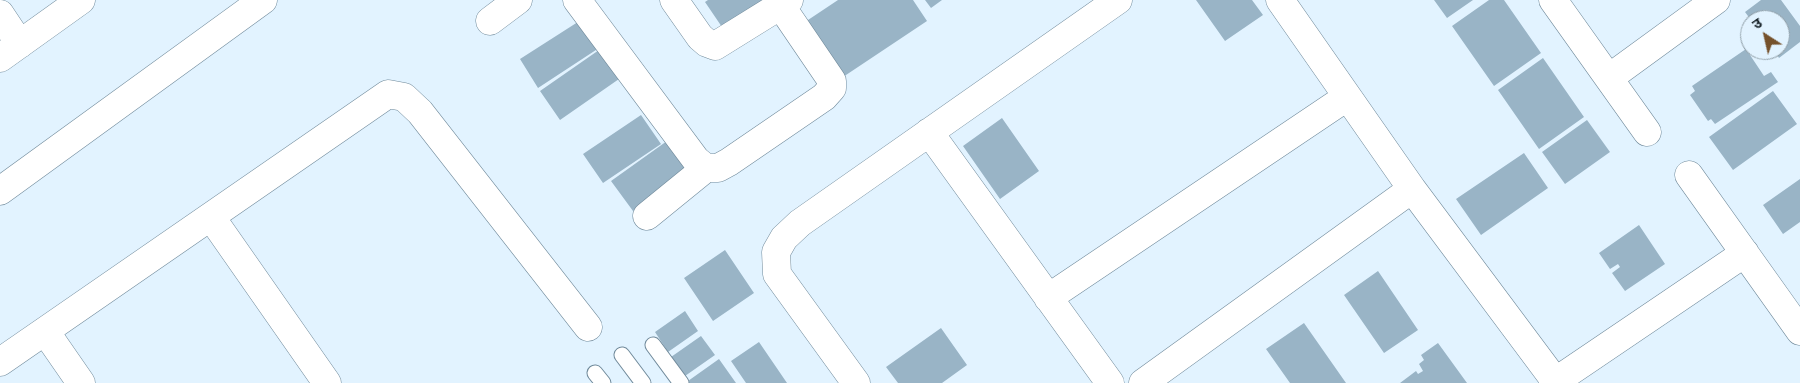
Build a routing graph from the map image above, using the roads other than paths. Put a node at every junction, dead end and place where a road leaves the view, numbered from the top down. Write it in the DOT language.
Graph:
graph roads {
  1 [pos="81,0"];
  2 [pos="263,0"];
  3 [pos="518,0"];
  4 [pos="577,0"];
  5 [pos="674,0"];
  6 [pos="1118,0"];
  7 [pos="1280,0"];
  8 [pos="1553,0"];
  9 [pos="1716,0"];
  10 [pos="785,3"];
  11 [pos="0,14"];
  12 [pos="490,21"];
  13 [pos="10,51"];
  14 [pos="1609,78"];
  15 [pos="1347,97"];
  16 [pos="929,132"];
  17 [pos="1647,132"];
  18 [pos="706,168"];
  19 [pos="1689,175"];
  20 [pos="1412,189"];
  21 [pos="0,191"];
  22 [pos="647,216"];
  23 [pos="211,217"];
  24 [pos="1745,253"];
  25 [pos="1048,298"];
  26 [pos="588,327"];
  27 [pos="45,331"];
  28 [pos="1800,331"];
  29 [pos="653,345"];
  30 [pos="622,355"];
  31 [pos="0,362"];
  32 [pos="1554,382"];
  33 [pos="81,383"];
  34 [pos="327,383"];
  35 [pos="643,383"];
  36 [pos="681,383"];
  37 [pos="856,383"];
  38 [pos="1110,383"];
  39 [pos="1143,383"];
  1 -- 13 [label="street"];
  2 -- 21 [label="street"];
  3 -- 12 [label="street"];
  4 -- 18 [label="street"];
  5 -- 10 [label="street"];
  6 -- 16 [label="street"];
  7 -- 15 [label="street"];
  8 -- 14 [label="street"];
  9 -- 14 [label="street"];
  10 -- 18 [label="street"];
  11 -- 13 [label="street"];
  14 -- 17 [label="street"];
  15 -- 20 [label="street"];
  15 -- 25 [label="street"];
  16 -- 25 [label="street"];
  16 -- 37 [label="street"];
  18 -- 22 [label="street"];
  19 -- 24 [label="street"];
  20 -- 32 [label="street"];
  20 -- 39 [label="street"];
  23 -- 26 [label="street"];
  23 -- 27 [label="street"];
  23 -- 34 [label="street"];
  24 -- 28 [label="street"];
  24 -- 32 [label="street"];
  25 -- 38 [label="street"];
  27 -- 31 [label="street"];
  27 -- 33 [label="street"];
  29 -- 36 [label="lane"];
  30 -- 35 [label="lane"];
}
